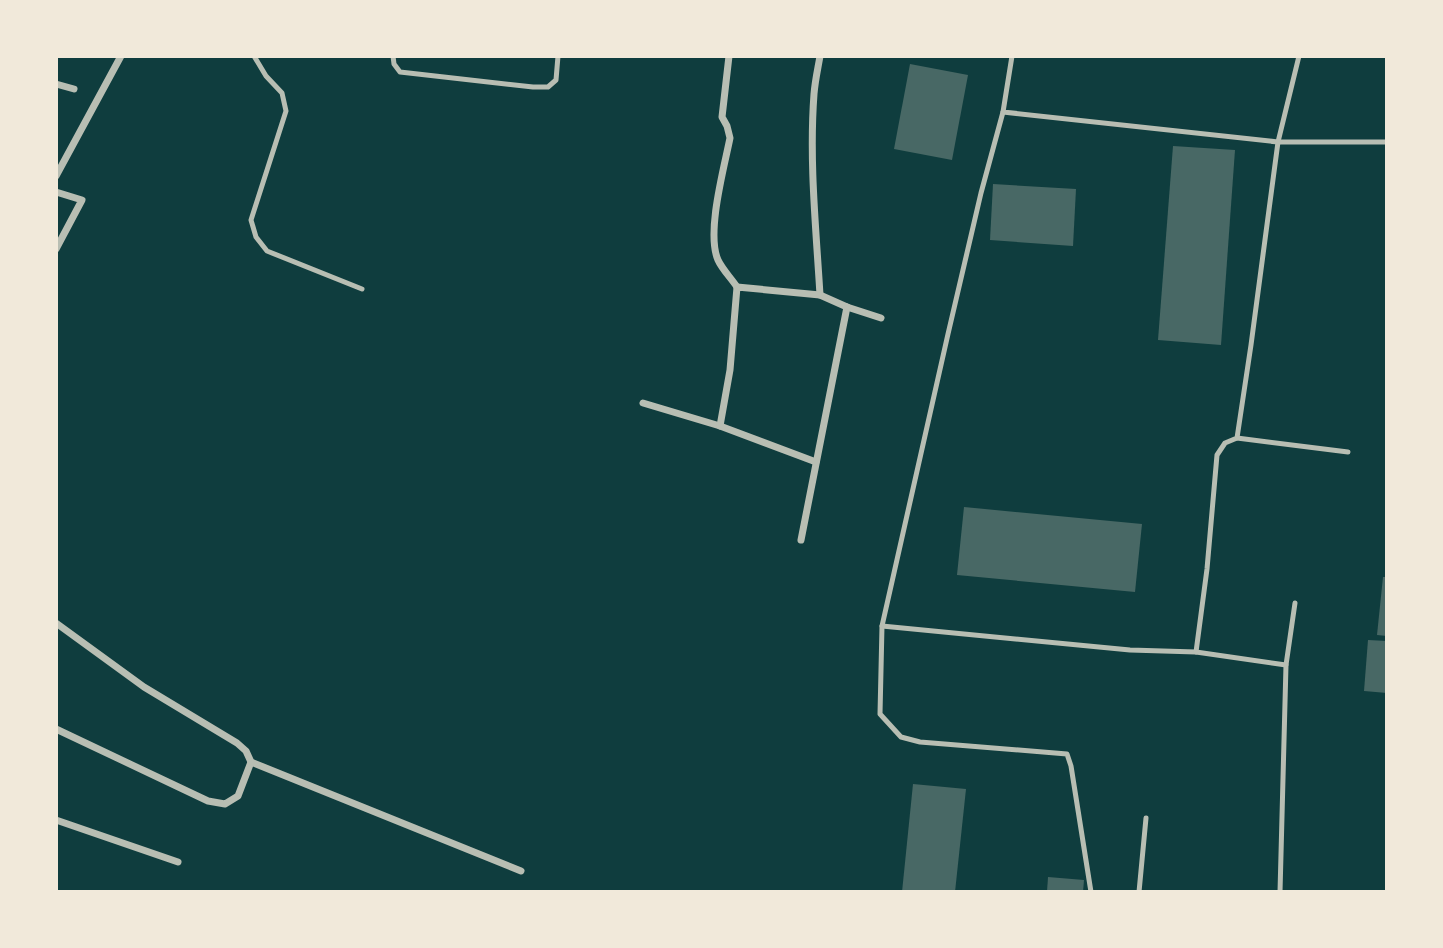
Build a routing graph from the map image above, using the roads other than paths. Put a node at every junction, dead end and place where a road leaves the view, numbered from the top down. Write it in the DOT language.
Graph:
graph roads {
  1 [pos="121,56"];
  2 [pos="254,56"];
  3 [pos="393,56"];
  4 [pos="558,56"];
  5 [pos="729,56"];
  6 [pos="820,56"];
  7 [pos="1012,56"];
  8 [pos="1299,56"];
  9 [pos="56,84"];
  10 [pos="74,89"];
  11 [pos="1003,112"];
  12 [pos="1278,142"];
  13 [pos="1387,142"];
  14 [pos="56,176"];
  15 [pos="56,192"];
  16 [pos="56,250"];
  17 [pos="737,287"];
  18 [pos="362,289"];
  19 [pos="820,295"];
  20 [pos="847,307"];
  21 [pos="881,318"];
  22 [pos="643,402"];
  23 [pos="720,426"];
  24 [pos="1237,438"];
  25 [pos="1348,452"];
  26 [pos="816,462"];
  27 [pos="800,540"];
  28 [pos="1295,603"];
  29 [pos="56,623"];
  30 [pos="882,626"];
  31 [pos="1196,652"];
  32 [pos="1286,665"];
  33 [pos="56,729"];
  34 [pos="251,762"];
  35 [pos="1146,818"];
  36 [pos="56,820"];
  37 [pos="178,862"];
  38 [pos="521,871"];
  39 [pos="1091,892"];
  40 [pos="1139,892"];
  41 [pos="1280,892"];
  1 -- 14 [label="street"];
  2 -- 18 [label="lane"];
  3 -- 4 [label="lane"];
  5 -- 17 [label="street"];
  6 -- 19 [label="street"];
  7 -- 11 [label="lane"];
  8 -- 12 [label="lane"];
  9 -- 10 [label="street"];
  11 -- 12 [label="lane"];
  11 -- 30 [label="lane"];
  12 -- 13 [label="lane"];
  12 -- 24 [label="lane"];
  15 -- 16 [label="street"];
  17 -- 19 [label="street"];
  17 -- 23 [label="street"];
  19 -- 20 [label="street"];
  20 -- 21 [label="street"];
  20 -- 26 [label="street"];
  22 -- 23 [label="street"];
  23 -- 26 [label="street"];
  24 -- 25 [label="lane"];
  24 -- 31 [label="lane"];
  26 -- 27 [label="street"];
  28 -- 32 [label="lane"];
  29 -- 34 [label="street"];
  30 -- 31 [label="lane"];
  30 -- 39 [label="lane"];
  31 -- 32 [label="lane"];
  32 -- 41 [label="lane"];
  33 -- 34 [label="street"];
  34 -- 38 [label="street"];
  35 -- 40 [label="lane"];
  36 -- 37 [label="street"];
}
